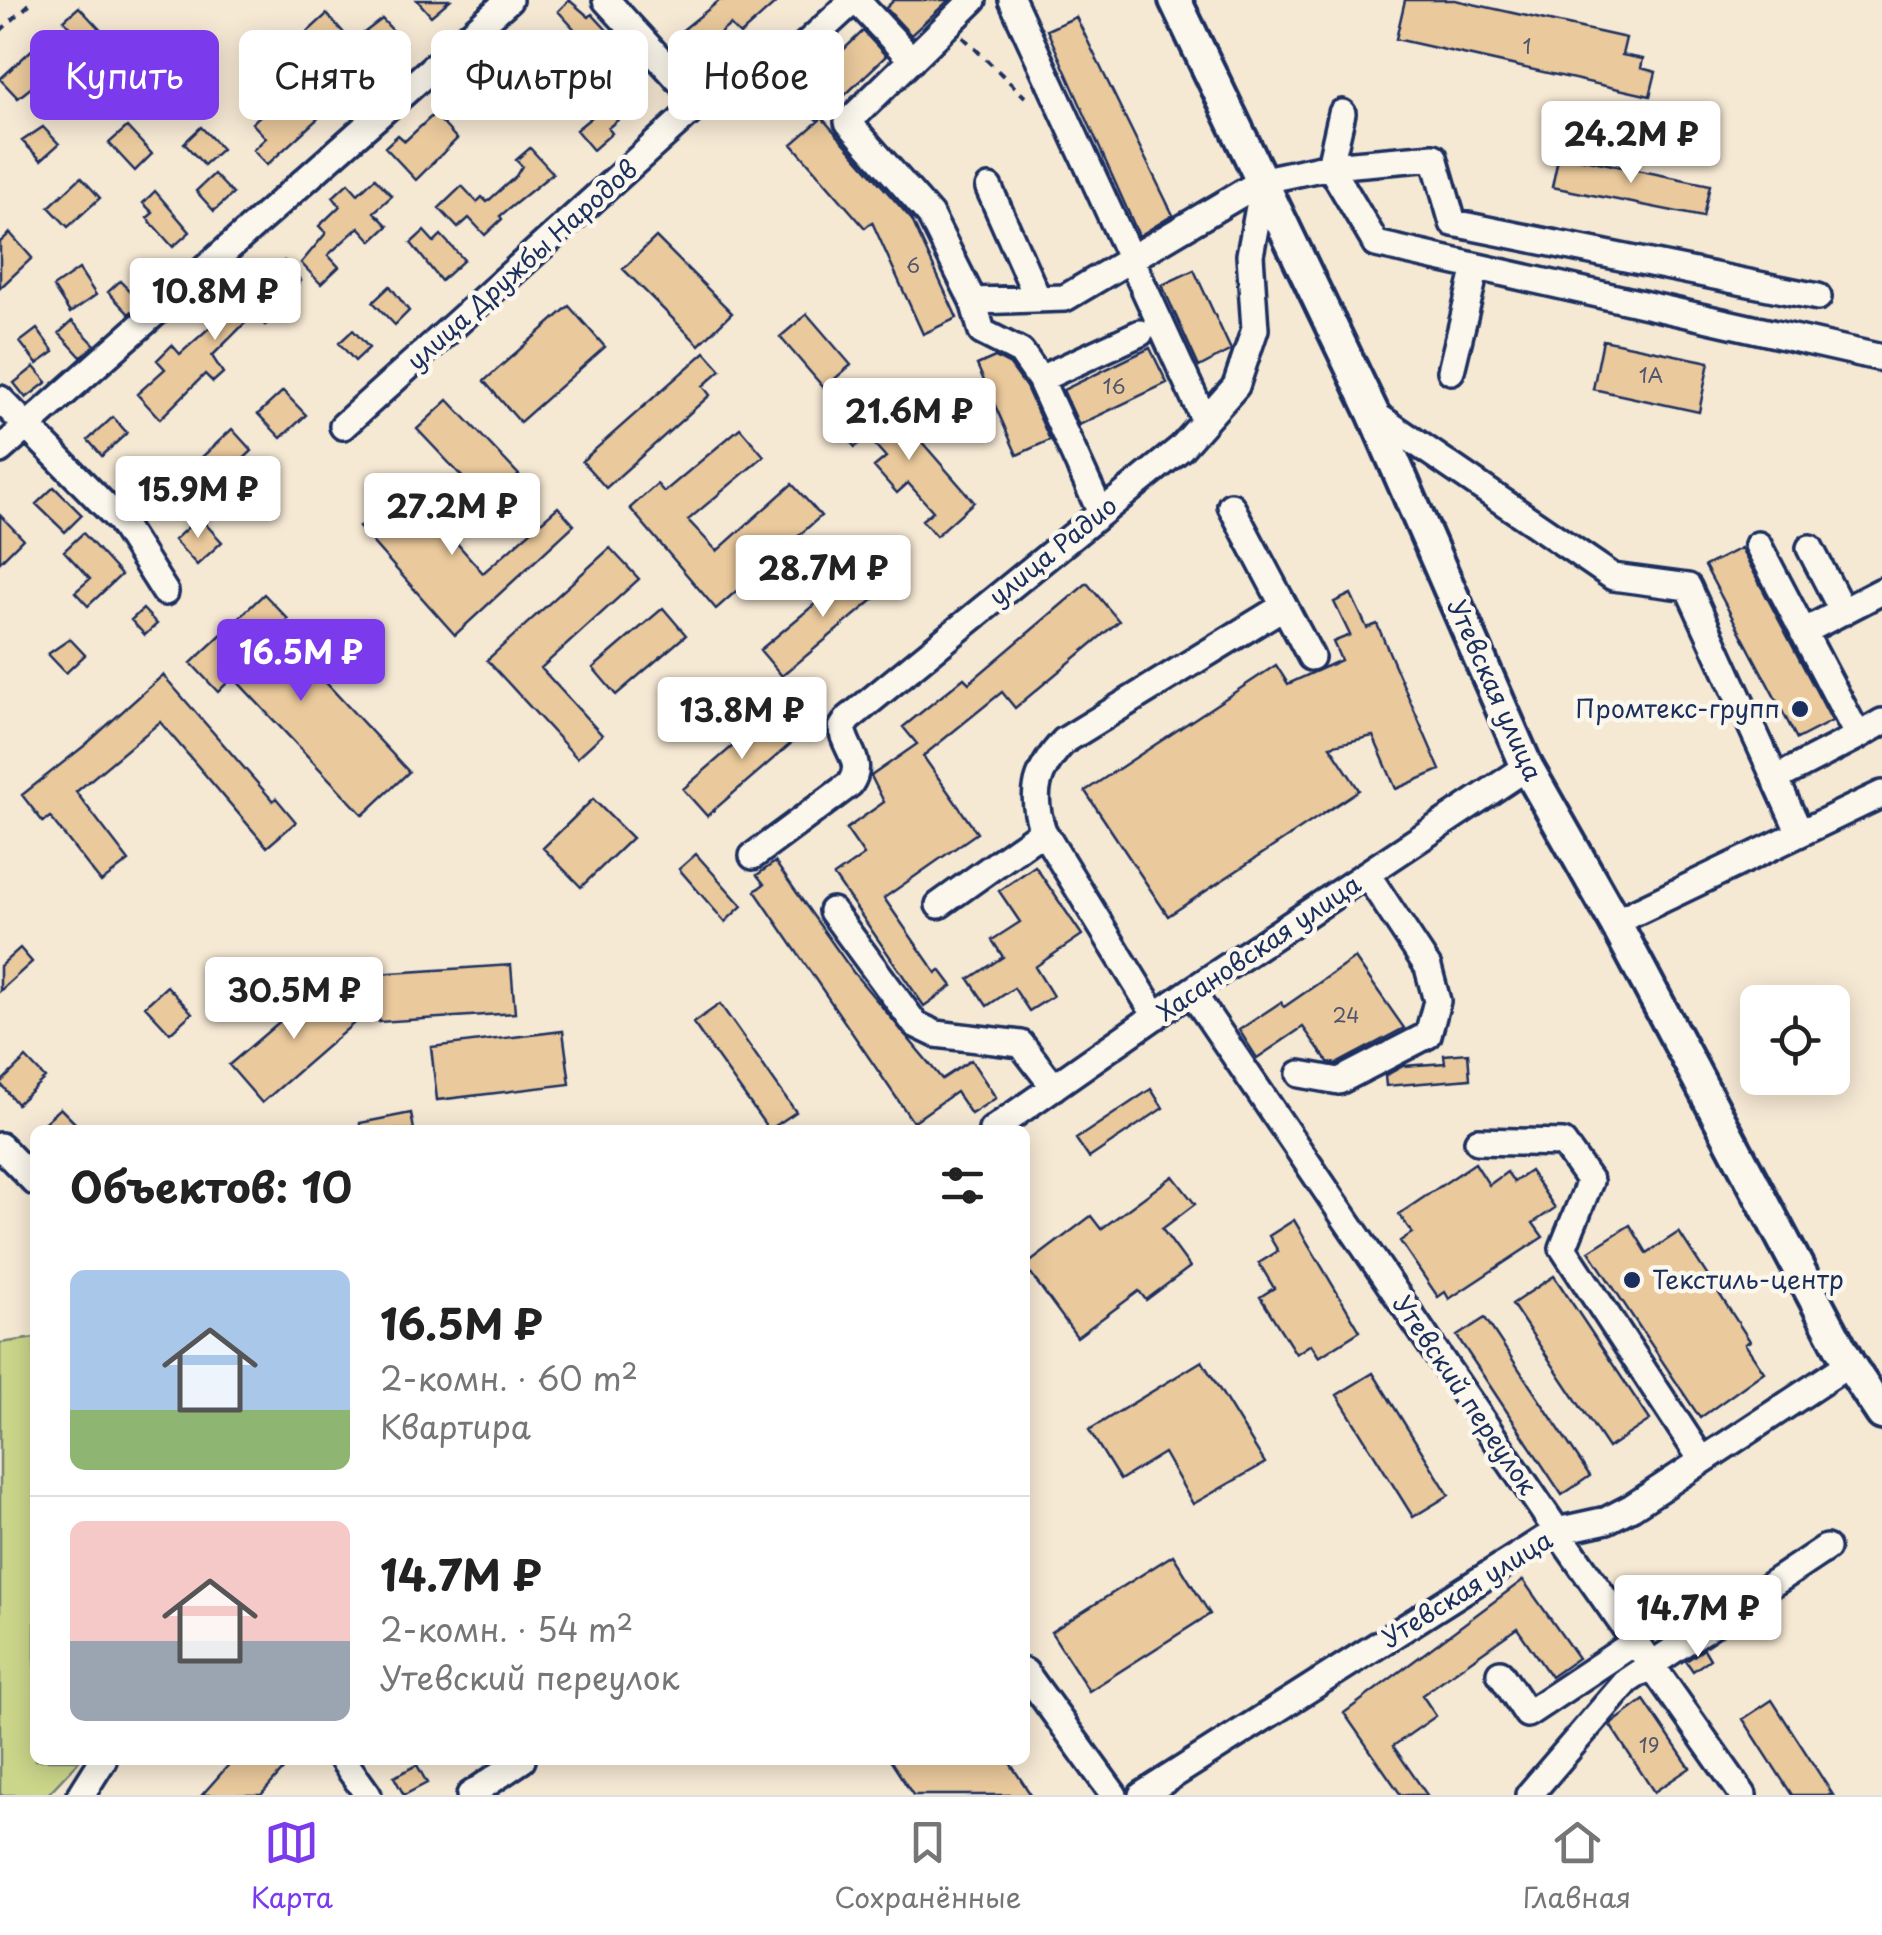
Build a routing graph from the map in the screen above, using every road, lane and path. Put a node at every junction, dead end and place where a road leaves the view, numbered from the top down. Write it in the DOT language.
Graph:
graph roads {
  1 [pos="34,0"];
  2 [pos="509,0"];
  3 [pos="606,0"];
  4 [pos="855,0"];
  5 [pos="973,0"];
  6 [pos="1012,0"];
  7 [pos="1175,0"];
  8 [pos="948,24"];
  9 [pos="822,30"];
  10 [pos="0,31"];
  11 [pos="912,60"];
  12 [pos="668,68"];
  13 [pos="1025,97"];
  14 [pos="1342,113"];
  15 [pos="681,120"];
  16 [pos="1330,166"];
  17 [pos="1264,180"];
  18 [pos="989,188"];
  19 [pos="1132,262"];
  20 [pos="1476,267"];
  21 [pos="1818,297"];
  22 [pos="1038,300"];
  23 [pos="973,301"];
  24 [pos="1140,332"];
  25 [pos="1882,358"];
  26 [pos="1452,371"];
  27 [pos="1040,379"];
  28 [pos="0,399"];
  29 [pos="1374,413"];
  30 [pos="1205,421"];
  31 [pos="26,426"];
  32 [pos="343,426"];
  33 [pos="0,450"];
  34 [pos="1231,506"];
  35 [pos="1101,512"];
  36 [pos="1758,546"];
  37 [pos="1810,548"];
  38 [pos="1882,591"];
  39 [pos="165,592"];
  40 [pos="1284,606"];
  41 [pos="1844,612"];
  42 [pos="1803,632"];
  43 [pos="1311,657"];
  44 [pos="1882,722"];
  45 [pos="1858,736"];
  46 [pos="1527,767"];
  47 [pos="1775,779"];
  48 [pos="1882,794"];
  49 [pos="1043,831"];
  50 [pos="1800,833"];
  51 [pos="753,856"];
  52 [pos="1368,876"];
  53 [pos="938,906"];
  54 [pos="832,911"];
  55 [pos="1615,922"];
  56 [pos="1192,991"];
  57 [pos="1156,1016"];
  58 [pos="1300,1074"];
  59 [pos="1054,1087"];
  60 [pos="999,1125"];
  61 [pos="1478,1141"];
  62 [pos="0,1146"];
  63 [pos="30,1177"];
  64 [pos="1849,1364"];
  65 [pos="1882,1414"];
  66 [pos="1702,1460"];
  67 [pos="1557,1531"];
  68 [pos="1826,1548"];
  69 [pos="1636,1642"];
  70 [pos="1652,1665"];
  71 [pos="1500,1673"];
  72 [pos="1030,1679"];
  73 [pos="100,1765"];
  74 [pos="347,1765"];
  75 [pos="515,1765"];
  76 [pos="81,1795"];
  77 [pos="368,1795"];
  78 [pos="470,1795"];
  79 [pos="1114,1795"];
  80 [pos="1142,1795"];
  81 [pos="1529,1795"];
  82 [pos="1743,1795"];
  1 -- 10 [label="path"];
  2 -- 31 [label="street"];
  3 -- 12 [label="street"];
  4 -- 9 [label="street, улица Дружбы Народов"];
  4 -- 11 [label="street"];
  5 -- 8 [label="street"];
  6 -- 19 [label="street"];
  7 -- 17 [label="main road, Утевская улица"];
  8 -- 11 [label="street"];
  8 -- 13 [label="path"];
  11 -- 23 [label="street"];
  14 -- 16 [label="street"];
  15 -- 32 [label="street, улица Дружбы Народов"];
  16 -- 17 [label="street"];
  16 -- 20 [label="street"];
  16 -- 21 [label="street"];
  17 -- 19 [label="street"];
  17 -- 29 [label="main road, Утевская улица"];
  17 -- 30 [label="street, улица Радио"];
  18 -- 22 [label="street"];
  19 -- 22 [label="street"];
  19 -- 30 [label="street"];
  20 -- 25 [label="street"];
  20 -- 26 [label="street"];
  22 -- 23 [label="street"];
  23 -- 27 [label="street"];
  24 -- 27 [label="street"];
  27 -- 35 [label="street"];
  28 -- 31 [label="street"];
  29 -- 46 [label="main road, Утевская улица"];
  29 -- 47 [label="street"];
  30 -- 35 [label="street, улица Радио"];
  31 -- 33 [label="street"];
  31 -- 39 [label="street"];
  34 -- 40 [label="street"];
  35 -- 51 [label="street, улица Радио"];
  36 -- 42 [label="street"];
  37 -- 41 [label="street"];
  38 -- 41 [label="street"];
  40 -- 43 [label="street"];
  40 -- 49 [label="street"];
  41 -- 42 [label="street"];
  42 -- 45 [label="street"];
  44 -- 45 [label="street"];
  45 -- 47 [label="street"];
  46 -- 52 [label="street, Хасановская улица"];
  46 -- 55 [label="main road, Утевская улица"];
  47 -- 50 [label="street"];
  48 -- 50 [label="street"];
  49 -- 53 [label="street"];
  49 -- 57 [label="street"];
  50 -- 55 [label="street"];
  52 -- 56 [label="street, Хасановская улица"];
  52 -- 58 [label="street"];
  54 -- 59 [label="street"];
  55 -- 64 [label="main road, Утевская улица"];
  56 -- 57 [label="street, Хасановская улица"];
  56 -- 67 [label="street, Утевский переулок"];
  57 -- 59 [label="street, Хасановская улица"];
  59 -- 60 [label="street, Хасановская улица"];
  61 -- 66 [label="street"];
  62 -- 63 [label="street"];
  64 -- 65 [label="main road, Утевская улица"];
  64 -- 66 [label="street, Утевская улица"];
  66 -- 67 [label="street, Утевская улица"];
  67 -- 69 [label="street, Утевский переулок"];
  67 -- 80 [label="street, Утевская улица"];
  68 -- 70 [label="street"];
  69 -- 70 [label="street, Утевский переулок"];
  69 -- 71 [label="street"];
  70 -- 81 [label="street"];
  70 -- 82 [label="street, Утевский переулок"];
  72 -- 79 [label="street"];
  73 -- 76 [label="street"];
  74 -- 77 [label="street"];
  75 -- 78 [label="street"];
}
